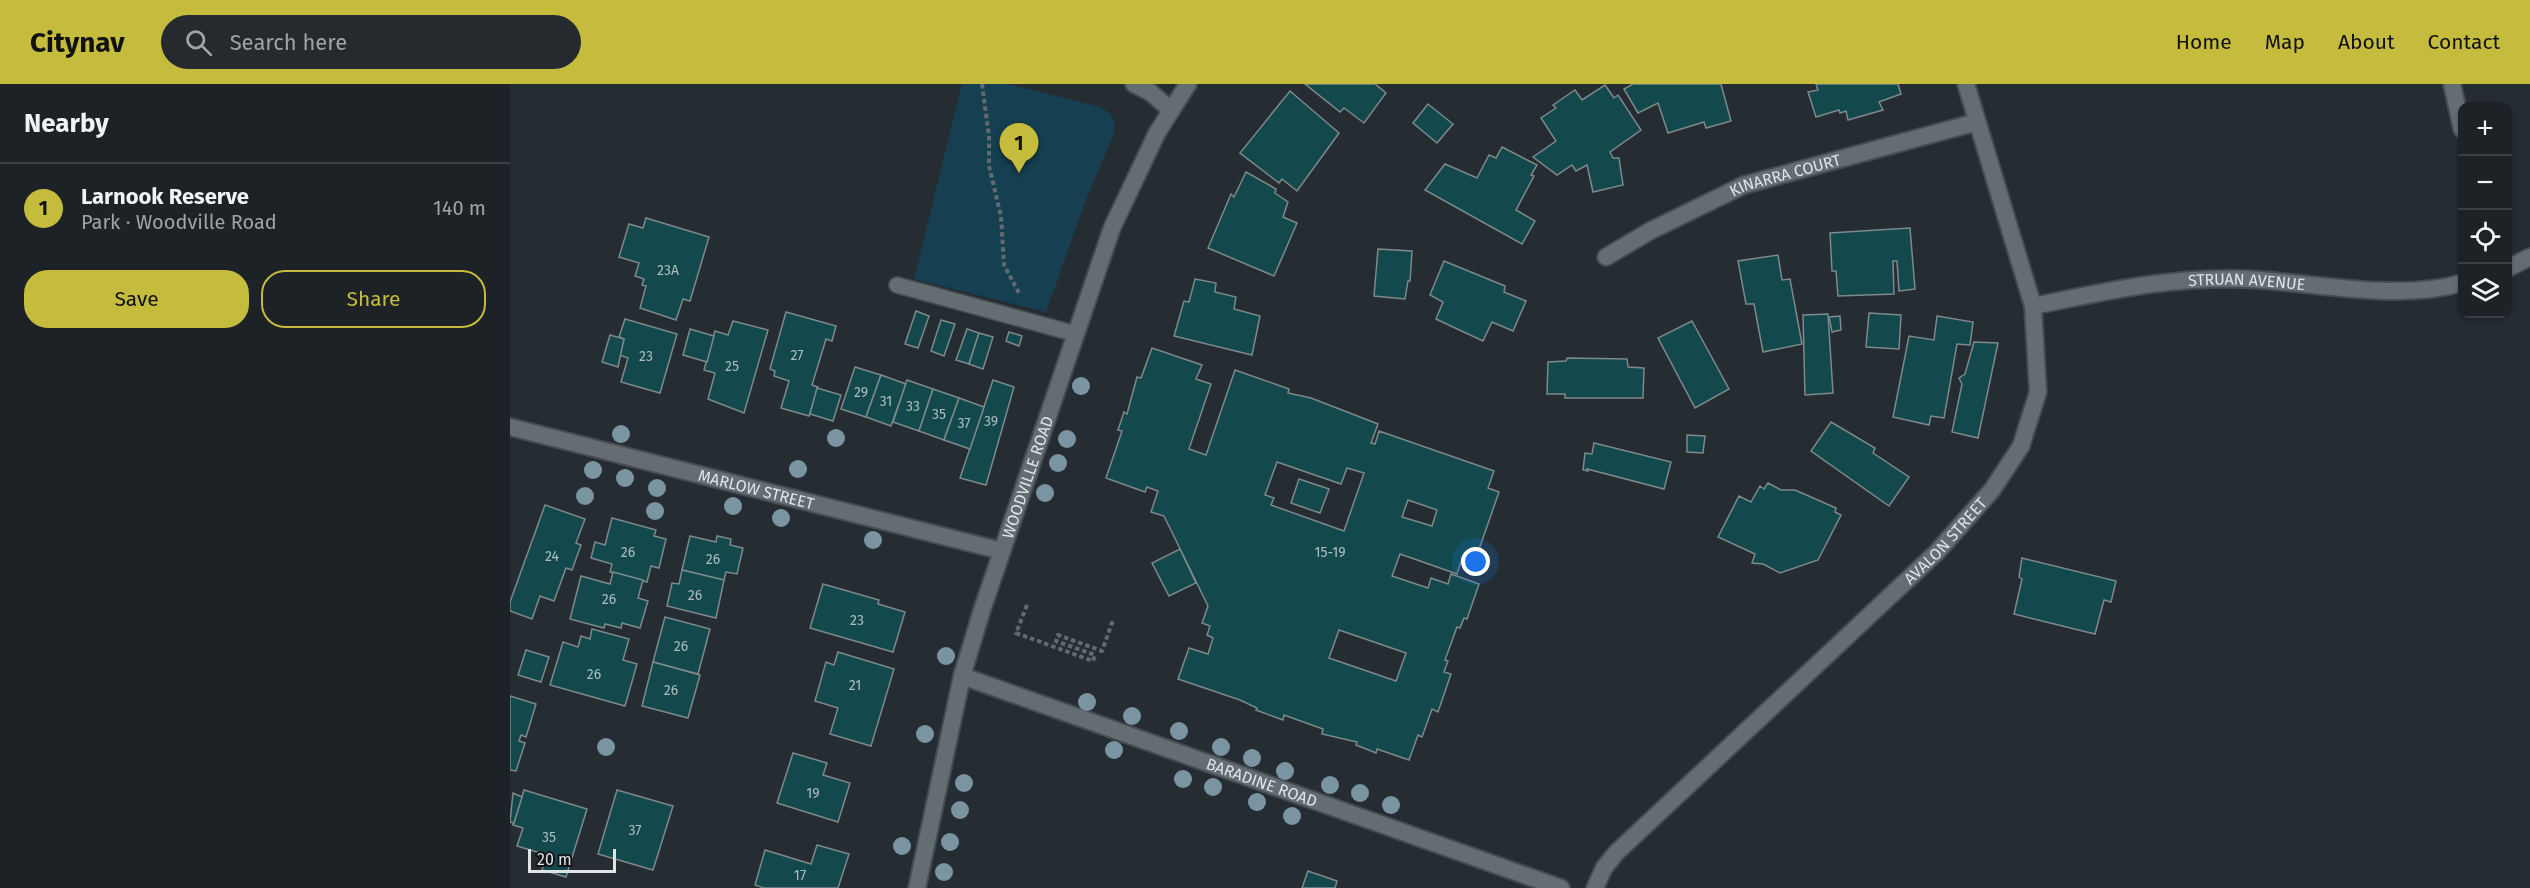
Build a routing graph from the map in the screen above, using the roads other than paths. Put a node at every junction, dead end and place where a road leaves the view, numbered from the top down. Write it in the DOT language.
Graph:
graph roads {
  1 [pos="1134,84"];
  2 [pos="1188,84"];
  3 [pos="1966,84"];
  4 [pos="2452,84"];
  5 [pos="2458,109"];
  6 [pos="1171,110"];
  7 [pos="1977,122"];
  8 [pos="1606,257"];
  9 [pos="2530,257"];
  10 [pos="2512,266"];
  11 [pos="2458,284"];
  12 [pos="897,285"];
  13 [pos="2033,306"];
  14 [pos="1076,334"];
  15 [pos="510,427"];
  16 [pos="1002,551"];
  17 [pos="962,676"];
  18 [pos="917,888"];
  19 [pos="1561,888"];
  20 [pos="1595,888"];
  1 -- 6 [label="street"];
  2 -- 6 [label="street, WOODVILLE ROAD"];
  3 -- 7 [label="street, AVALON STREET"];
  4 -- 5 [label="street"];
  6 -- 14 [label="street, WOODVILLE ROAD"];
  7 -- 8 [label="street, KINARRA COURT"];
  7 -- 13 [label="street, AVALON STREET"];
  9 -- 10 [label="street"];
  11 -- 13 [label="street, STRUAN AVENUE"];
  12 -- 14 [label="lane"];
  13 -- 20 [label="street, AVALON STREET"];
  14 -- 16 [label="street, WOODVILLE ROAD"];
  15 -- 16 [label="street, MARLOW STREET"];
  16 -- 17 [label="street, WOODVILLE ROAD"];
  17 -- 18 [label="street, WOODVILLE ROAD"];
  17 -- 19 [label="street, BARADINE ROAD"];
}
